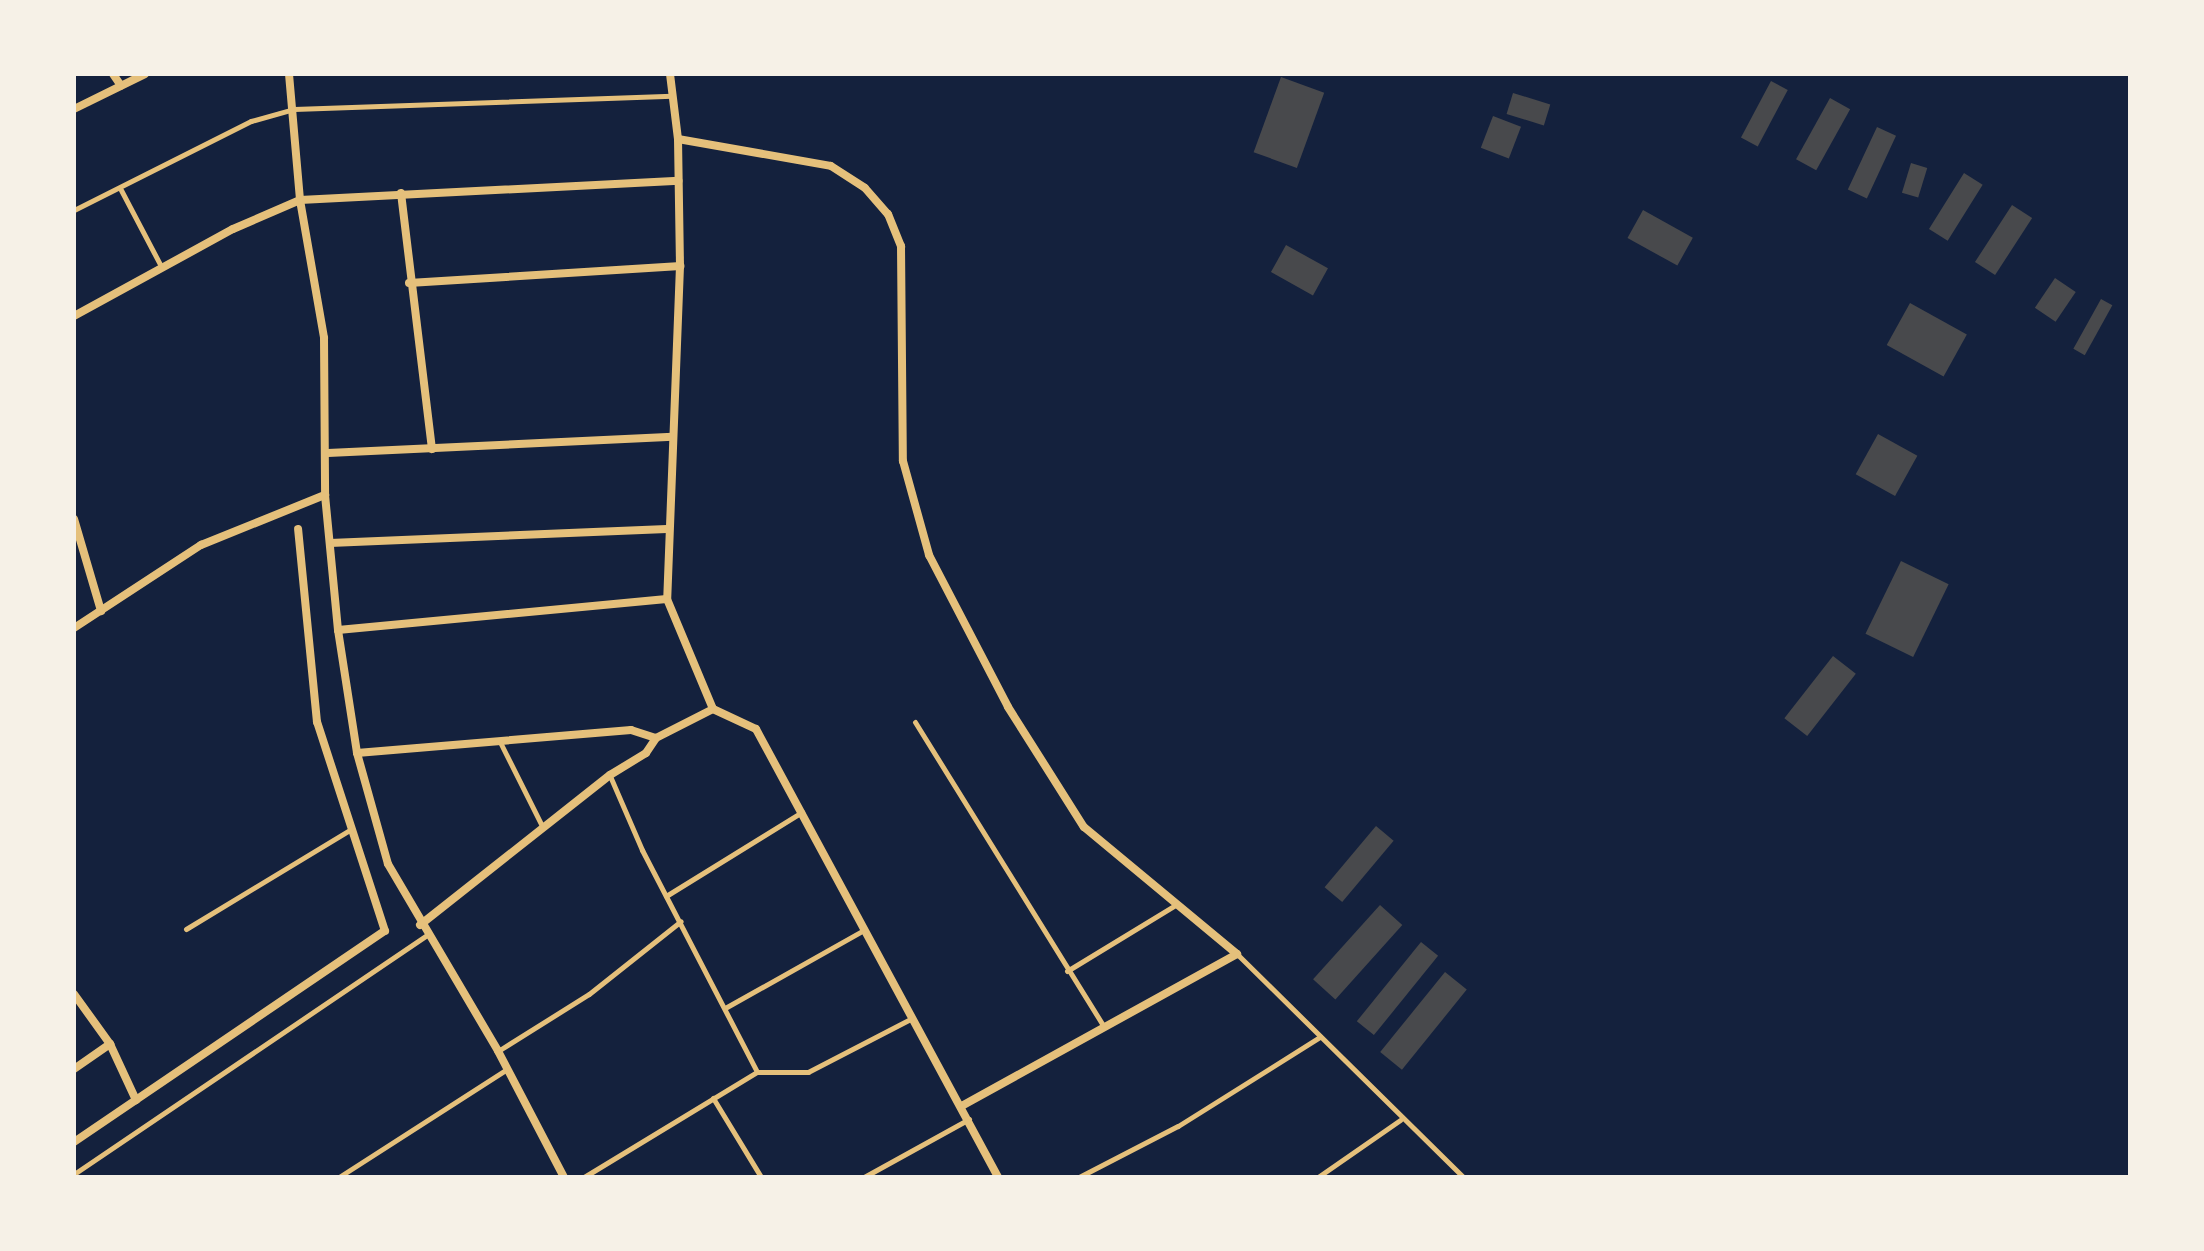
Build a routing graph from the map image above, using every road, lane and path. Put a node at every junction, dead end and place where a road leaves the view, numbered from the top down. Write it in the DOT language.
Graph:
graph roads {
  1 [pos="113,74"];
  2 [pos="145,74"];
  3 [pos="289,74"];
  4 [pos="670,74"];
  5 [pos="121,86"];
  6 [pos="673,96"];
  7 [pos="74,109"];
  8 [pos="294,109"];
  9 [pos="678,139"];
  10 [pos="679,181"];
  11 [pos="121,190"];
  12 [pos="401,193"];
  13 [pos="300,200"];
  14 [pos="74,210"];
  15 [pos="680,266"];
  16 [pos="162,268"];
  17 [pos="409,283"];
  18 [pos="74,316"];
  19 [pos="673,437"];
  20 [pos="432,449"];
  21 [pos="328,453"];
  22 [pos="325,495"];
  23 [pos="74,519"];
  24 [pos="298,529"];
  25 [pos="667,529"];
  26 [pos="330,543"];
  27 [pos="667,599"];
  28 [pos="101,611"];
  29 [pos="74,628"];
  30 [pos="338,630"];
  31 [pos="713,709"];
  32 [pos="915,722"];
  33 [pos="656,738"];
  34 [pos="500,741"];
  35 [pos="357,753"];
  36 [pos="610,775"];
  37 [pos="803,811"];
  38 [pos="543,828"];
  39 [pos="352,829"];
  40 [pos="666,896"];
  41 [pos="1178,904"];
  42 [pos="681,921"];
  43 [pos="420,925"];
  44 [pos="867,928"];
  45 [pos="186,929"];
  46 [pos="427,935"];
  47 [pos="1237,954"];
  48 [pos="1067,971"];
  49 [pos="74,994"];
  50 [pos="84,1008"];
  51 [pos="725,1008"];
  52 [pos="74,1015"];
  53 [pos="914,1017"];
  54 [pos="1104,1027"];
  55 [pos="1320,1037"];
  56 [pos="110,1044"];
  57 [pos="498,1051"];
  58 [pos="507,1068"];
  59 [pos="74,1069"];
  60 [pos="757,1072"];
  61 [pos="713,1098"];
  62 [pos="136,1100"];
  63 [pos="963,1105"];
  64 [pos="969,1119"];
  65 [pos="1400,1120"];
  66 [pos="74,1142"];
  67 [pos="74,1174"];
  68 [pos="339,1177"];
  69 [pos="564,1177"];
  70 [pos="584,1177"];
  71 [pos="761,1177"];
  72 [pos="864,1177"];
  73 [pos="998,1177"];
  74 [pos="1079,1177"];
  75 [pos="1318,1177"];
  76 [pos="1463,1177"];
  1 -- 5 [label="street"];
  2 -- 5 [label="street"];
  3 -- 8 [label="street"];
  4 -- 6 [label="street"];
  5 -- 7 [label="street"];
  6 -- 8 [label="lane"];
  6 -- 9 [label="street"];
  8 -- 11 [label="lane"];
  8 -- 13 [label="street"];
  9 -- 10 [label="street"];
  9 -- 41 [label="street"];
  10 -- 12 [label="street"];
  10 -- 15 [label="street"];
  11 -- 14 [label="lane"];
  11 -- 16 [label="lane"];
  12 -- 13 [label="street"];
  12 -- 17 [label="street"];
  13 -- 16 [label="street"];
  13 -- 21 [label="street"];
  15 -- 17 [label="street"];
  15 -- 19 [label="street"];
  16 -- 18 [label="street"];
  17 -- 20 [label="street"];
  19 -- 20 [label="street"];
  19 -- 25 [label="street"];
  20 -- 21 [label="street"];
  21 -- 22 [label="street"];
  22 -- 26 [label="street"];
  22 -- 28 [label="street"];
  23 -- 28 [label="street"];
  24 -- 39 [label="street"];
  25 -- 26 [label="street"];
  25 -- 27 [label="street"];
  26 -- 30 [label="street"];
  27 -- 30 [label="street"];
  27 -- 31 [label="street"];
  28 -- 29 [label="street"];
  30 -- 35 [label="street"];
  31 -- 33 [label="street"];
  31 -- 37 [label="street"];
  32 -- 48 [label="lane"];
  33 -- 34 [label="street"];
  33 -- 36 [label="street"];
  34 -- 35 [label="street"];
  34 -- 38 [label="lane"];
  35 -- 43 [label="street"];
  36 -- 38 [label="street"];
  36 -- 40 [label="lane"];
  37 -- 40 [label="lane"];
  37 -- 44 [label="street"];
  38 -- 43 [label="street"];
  39 -- 45 [label="lane"];
  39 -- 62 [label="street"];
  40 -- 42 [label="lane"];
  41 -- 47 [label="street"];
  41 -- 48 [label="lane"];
  42 -- 51 [label="lane"];
  42 -- 57 [label="lane"];
  43 -- 46 [label="street"];
  44 -- 51 [label="lane"];
  44 -- 53 [label="street"];
  46 -- 57 [label="street"];
  46 -- 67 [label="lane"];
  47 -- 54 [label="street"];
  47 -- 55 [label="lane"];
  48 -- 54 [label="lane"];
  49 -- 50 [label="street"];
  50 -- 52 [label="street"];
  50 -- 56 [label="street"];
  51 -- 60 [label="lane"];
  53 -- 60 [label="lane"];
  53 -- 63 [label="street"];
  54 -- 63 [label="street"];
  55 -- 65 [label="lane"];
  55 -- 74 [label="lane"];
  56 -- 59 [label="street"];
  56 -- 62 [label="street"];
  57 -- 58 [label="street"];
  58 -- 68 [label="lane"];
  58 -- 69 [label="street"];
  60 -- 61 [label="lane"];
  61 -- 70 [label="lane"];
  61 -- 71 [label="lane"];
  62 -- 66 [label="street"];
  63 -- 64 [label="street"];
  64 -- 72 [label="lane"];
  64 -- 73 [label="street"];
  65 -- 75 [label="lane"];
  65 -- 76 [label="lane"];
}
